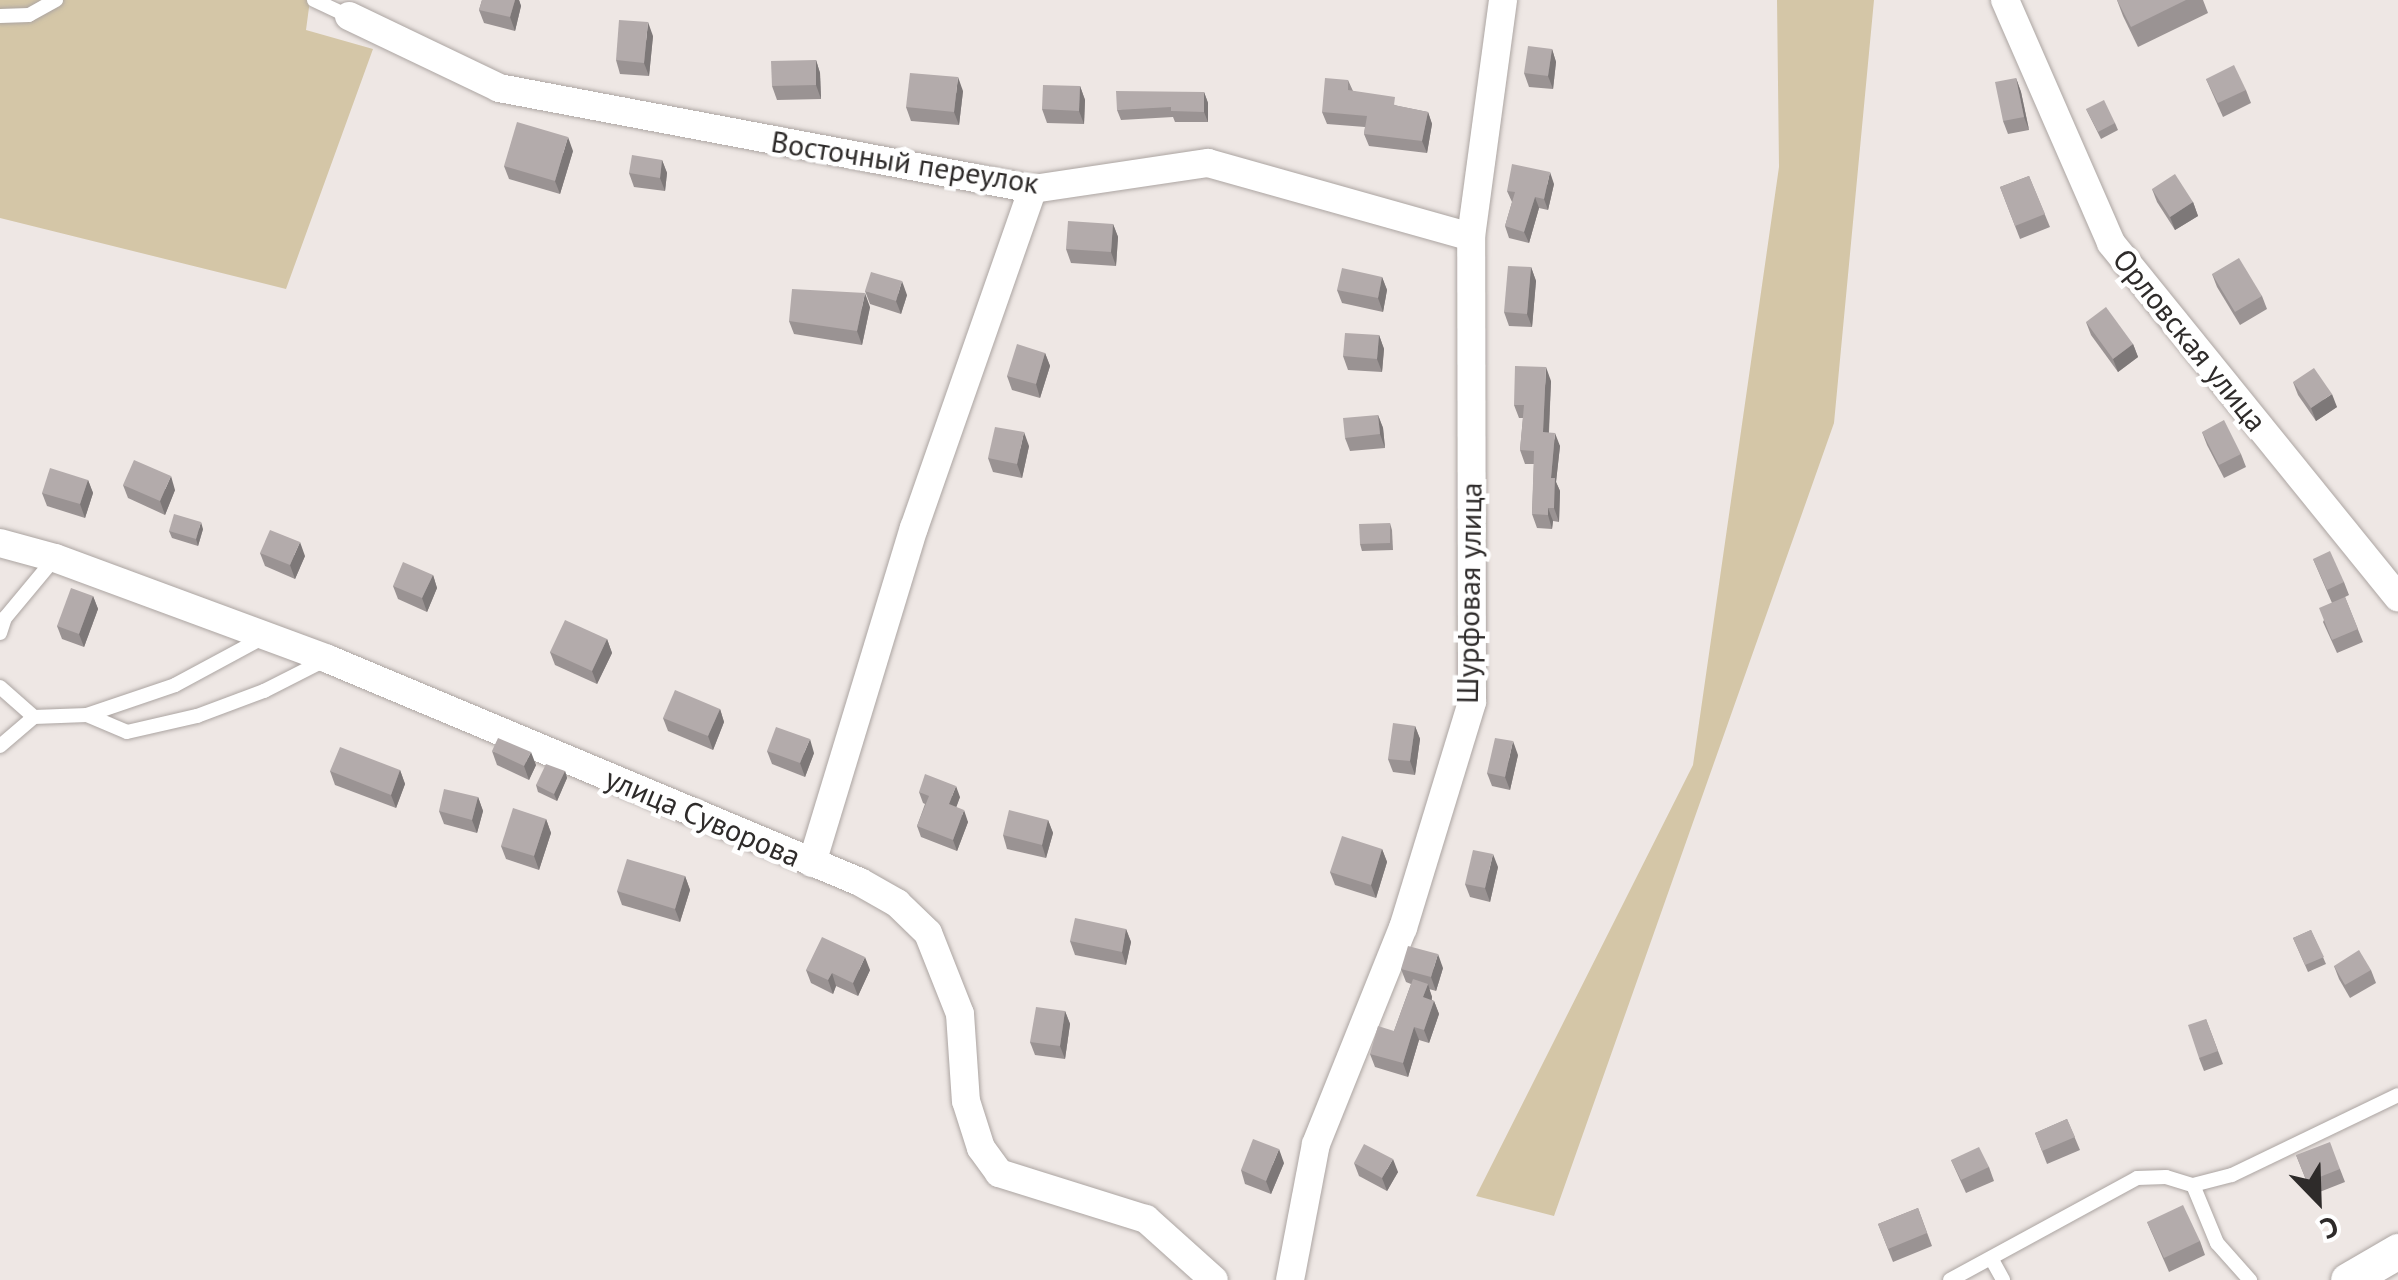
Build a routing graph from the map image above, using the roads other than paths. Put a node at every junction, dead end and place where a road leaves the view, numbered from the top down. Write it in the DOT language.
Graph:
graph roads {
  1 [pos="56,0"];
  2 [pos="314,0"];
  3 [pos="1503,0"];
  4 [pos="2004,0"];
  5 [pos="0,16"];
  6 [pos="349,16"];
  7 [pos="1034,189"];
  8 [pos="1470,237"];
  9 [pos="0,543"];
  10 [pos="55,558"];
  11 [pos="2398,597"];
  12 [pos="0,633"];
  13 [pos="266,636"];
  14 [pos="328,659"];
  15 [pos="0,687"];
  16 [pos="87,715"];
  17 [pos="34,717"];
  18 [pos="0,746"];
  19 [pos="812,863"];
  20 [pos="2394,1097"];
  21 [pos="2398,1115"];
  22 [pos="2192,1185"];
  23 [pos="2398,1250"];
  24 [pos="1991,1258"];
  25 [pos="1214,1280"];
  26 [pos="1290,1280"];
  27 [pos="1950,1280"];
  28 [pos="2004,1280"];
  29 [pos="2250,1280"];
  30 [pos="2348,1280"];
  1 -- 5 [label="lane"];
  2 -- 6 [label="lane"];
  3 -- 8 [label="street, Шурфовая улица"];
  4 -- 11 [label="street, Орловская улица"];
  6 -- 7 [label="street, Восточный переулок"];
  7 -- 8 [label="street, Восточный переулок"];
  7 -- 19 [label="street"];
  8 -- 26 [label="street, Шурфовая улица"];
  9 -- 10 [label="street, улица Суворова"];
  10 -- 12 [label="lane"];
  10 -- 13 [label="street, улица Суворова"];
  13 -- 14 [label="street, улица Суворова"];
  13 -- 16 [label="lane"];
  14 -- 16 [label="lane"];
  14 -- 19 [label="street, улица Суворова"];
  15 -- 17 [label="lane"];
  16 -- 17 [label="lane"];
  17 -- 18 [label="lane"];
  19 -- 25 [label="street, улица Суворова"];
  20 -- 21 [label="lane"];
  20 -- 22 [label="lane"];
  22 -- 24 [label="lane"];
  22 -- 29 [label="lane"];
  23 -- 30 [label="street"];
  24 -- 27 [label="lane"];
  24 -- 28 [label="lane"];
}
